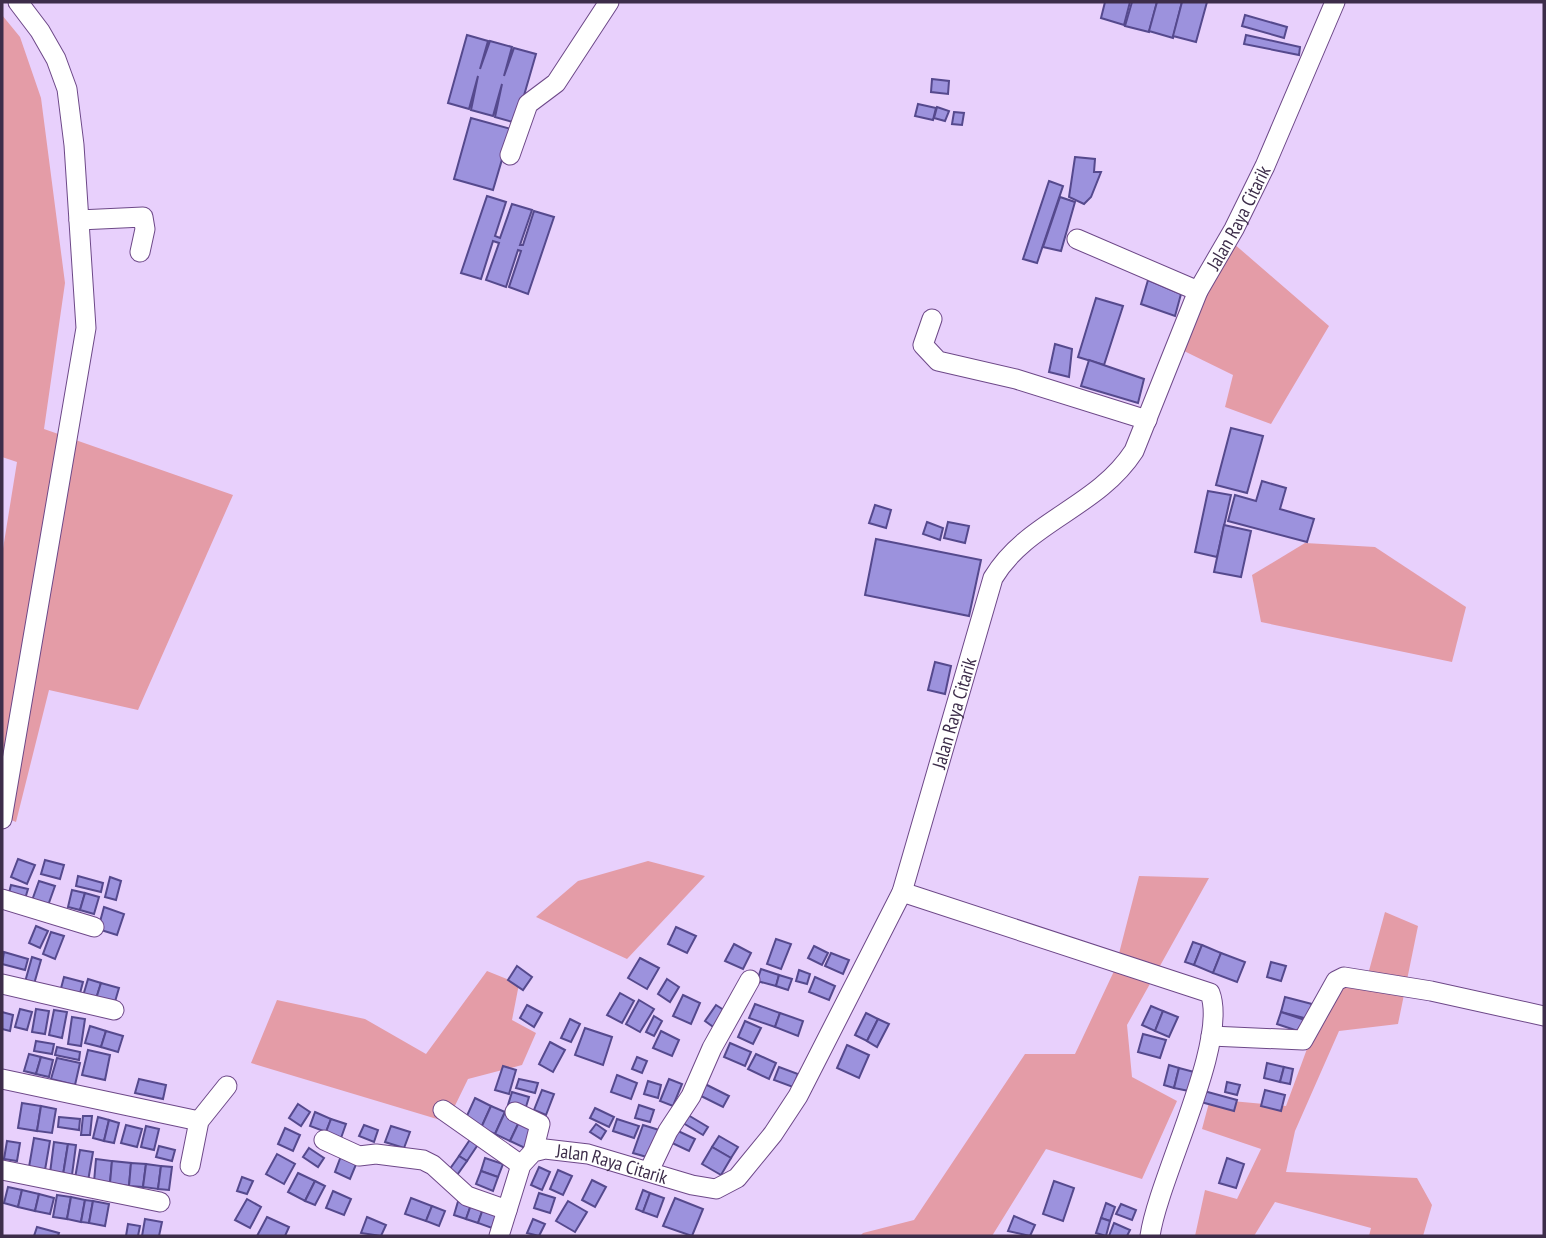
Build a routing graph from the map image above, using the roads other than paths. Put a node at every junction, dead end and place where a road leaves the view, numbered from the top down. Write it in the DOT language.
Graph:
graph roads {
  1 [pos="18,2"];
  2 [pos="609,2"];
  3 [pos="1335,2"];
  4 [pos="510,155"];
  5 [pos="79,220"];
  6 [pos="1077,239"];
  7 [pos="140,252"];
  8 [pos="1198,291"];
  9 [pos="932,318"];
  10 [pos="1147,420"];
  11 [pos="2,819"];
  12 [pos="902,892"];
  13 [pos="2,899"];
  14 [pos="94,927"];
  15 [pos="750,980"];
  16 [pos="2,984"];
  17 [pos="114,1010"];
  18 [pos="1544,1016"];
  19 [pos="1211,1036"];
  20 [pos="2,1079"];
  21 [pos="227,1086"];
  22 [pos="443,1110"];
  23 [pos="515,1112"];
  24 [pos="199,1121"];
  25 [pos="324,1140"];
  26 [pos="527,1158"];
  27 [pos="190,1166"];
  28 [pos="2,1170"];
  29 [pos="649,1171"];
  30 [pos="160,1202"];
  31 [pos="507,1210"];
  32 [pos="499,1236"];
  33 [pos="1150,1236"];
  1 -- 5 [label="street"];
  2 -- 4 [label="street"];
  3 -- 8 [label="street, Jalan Raya Citarik"];
  5 -- 7 [label="street"];
  5 -- 11 [label="street"];
  6 -- 8 [label="street"];
  8 -- 10 [label="street, Jalan Raya Citarik"];
  9 -- 10 [label="street"];
  10 -- 12 [label="street, Jalan Raya Citarik"];
  12 -- 19 [label="street"];
  12 -- 29 [label="street, Jalan Raya Citarik"];
  13 -- 14 [label="street"];
  15 -- 29 [label="street"];
  16 -- 17 [label="street"];
  18 -- 19 [label="street"];
  19 -- 33 [label="street"];
  20 -- 24 [label="street"];
  21 -- 24 [label="street"];
  22 -- 26 [label="street"];
  23 -- 26 [label="street"];
  24 -- 27 [label="street"];
  25 -- 31 [label="street"];
  26 -- 29 [label="street, Jalan Raya Citarik"];
  26 -- 31 [label="street"];
  28 -- 30 [label="street"];
  31 -- 32 [label="street"];
}
